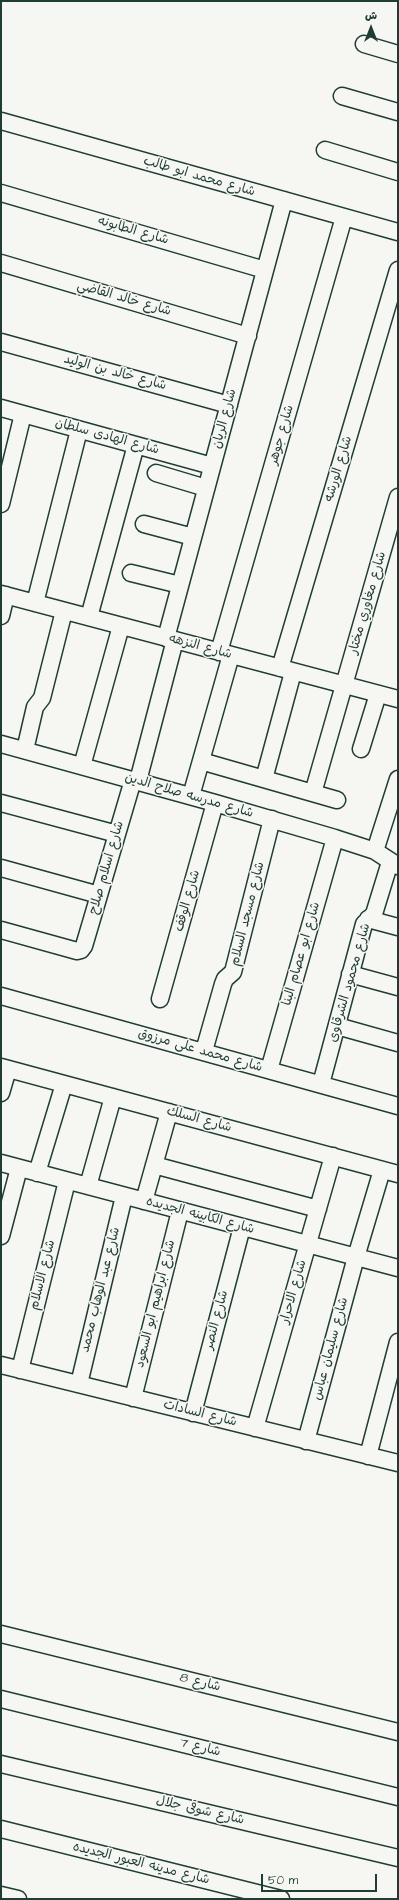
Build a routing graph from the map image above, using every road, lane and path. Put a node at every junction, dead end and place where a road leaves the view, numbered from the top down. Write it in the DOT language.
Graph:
graph roads {
  1 [pos="364,44"];
  2 [pos="398,54"];
  3 [pos="342,96"];
  4 [pos="398,112"];
  5 [pos="1,121"];
  6 [pos="325,150"];
  7 [pos="398,172"];
  8 [pos="1,193"];
  9 [pos="284,200"];
  10 [pos="344,218"];
  11 [pos="398,232"];
  12 [pos="1,263"];
  13 [pos="265,270"];
  14 [pos="398,270"];
  15 [pos="248,336"];
  16 [pos="1,342"];
  17 [pos="229,405"];
  18 [pos="1,408"];
  19 [pos="23,414"];
  20 [pos="79,430"];
  21 [pos="136,445"];
  22 [pos="212,466"];
  23 [pos="156,474"];
  24 [pos="206,488"];
  25 [pos="398,497"];
  26 [pos="1,504"];
  27 [pos="144,524"];
  28 [pos="193,537"];
  29 [pos="131,573"];
  30 [pos="180,585"];
  31 [pos="4,595"];
  32 [pos="35,603"];
  33 [pos="64,611"];
  34 [pos="1,616"];
  35 [pos="89,617"];
  36 [pos="121,626"];
  37 [pos="170,639"];
  38 [pos="225,653"];
  39 [pos="287,670"];
  40 [pos="344,685"];
  41 [pos="378,694"];
  42 [pos="398,698"];
  43 [pos="1,744"];
  44 [pos="361,749"];
  45 [pos="25,750"];
  46 [pos="201,761"];
  47 [pos="82,766"];
  48 [pos="264,779"];
  49 [pos="135,780"];
  50 [pos="397,783"];
  51 [pos="313,793"];
  52 [pos="191,796"];
  53 [pos="337,800"];
  54 [pos="1,803"];
  55 [pos="215,803"];
  56 [pos="272,819"];
  57 [pos="117,834"];
  58 [pos="335,838"];
  59 [pos="375,852"];
  60 [pos="394,864"];
  61 [pos="1,868"];
  62 [pos="100,895"];
  63 [pos="368,919"];
  64 [pos="398,927"];
  65 [pos="1,930"];
  66 [pos="350,974"];
  67 [pos="398,987"];
  68 [pos="1,996"];
  69 [pos="160,999"];
  70 [pos="336,1026"];
  71 [pos="398,1043"];
  72 [pos="204,1051"];
  73 [pos="4,1068"];
  74 [pos="269,1070"];
  75 [pos="64,1084"];
  76 [pos="321,1084"];
  77 [pos="1,1093"];
  78 [pos="113,1097"];
  79 [pos="398,1106"];
  80 [pos="169,1112"];
  81 [pos="333,1156"];
  82 [pos="1,1163"];
  83 [pos="154,1165"];
  84 [pos="19,1168"];
  85 [pos="382,1170"];
  86 [pos="37,1173"];
  87 [pos="398,1174"];
  88 [pos="67,1181"];
  89 [pos="88,1186"];
  90 [pos="124,1196"];
  91 [pos="144,1201"];
  92 [pos="318,1209"];
  93 [pos="180,1211"];
  94 [pos="242,1227"];
  95 [pos="1,1236"];
  96 [pos="308,1244"];
  97 [pos="356,1257"];
  98 [pos="398,1268"];
  99 [pos="398,1342"];
  100 [pos="1,1365"];
  101 [pos="20,1370"];
  102 [pos="79,1384"];
  103 [pos="133,1398"];
  104 [pos="193,1413"];
  105 [pos="255,1428"];
  106 [pos="306,1441"];
  107 [pos="368,1456"];
  108 [pos="398,1463"];
  109 [pos="1,1634"];
  110 [pos="1,1699"];
  111 [pos="398,1732"];
  112 [pos="1,1764"];
  113 [pos="398,1797"];
  114 [pos="1,1829"];
  115 [pos="398,1858"];
  116 [pos="1,1895"];
  117 [pos="18,1899"];
  118 [pos="282,1899"];
  1 -- 2 [label="street"];
  3 -- 4 [label="street"];
  5 -- 9 [label="street, شارع محمد ابو طالب"];
  6 -- 7 [label="street"];
  8 -- 13 [label="street, شارع الطابونه"];
  9 -- 10 [label="street, شارع محمد ابو طالب"];
  9 -- 13 [label="street, شارع الريان"];
  10 -- 11 [label="street, شارع محمد ابو طالب"];
  10 -- 38 [label="street, شارع جوهر"];
  12 -- 15 [label="street, شارع خالد القاضي"];
  13 -- 15 [label="street, شارع الريان"];
  14 -- 39 [label="street, شارع الورشه"];
  15 -- 17 [label="street, شارع الريان"];
  16 -- 17 [label="street, شارع خالد بن الوليد"];
  17 -- 22 [label="street, شارع الريان"];
  18 -- 19 [label="street, شارع الهادى سلطان"];
  19 -- 20 [label="street, شارع الهادى سلطان"];
  19 -- 26 [label="street"];
  20 -- 21 [label="street, شارع الهادى سلطان"];
  20 -- 32 [label="street"];
  21 -- 22 [label="street, شارع الهادى سلطان"];
  21 -- 35 [label="street"];
  22 -- 24 [label="street, شارع الريان"];
  23 -- 24 [label="street"];
  24 -- 28 [label="street, شارع الريان"];
  25 -- 40 [label="street, شارع مغاوري مختار"];
  27 -- 28 [label="street"];
  28 -- 30 [label="street, شارع الريان"];
  29 -- 30 [label="street"];
  30 -- 37 [label="street, شارع الريان"];
  31 -- 32 [label="street, شارع النزهه"];
  31 -- 34 [label="street"];
  32 -- 33 [label="street, شارع النزهه"];
  33 -- 35 [label="street, شارع النزهه"];
  33 -- 45 [label="street"];
  35 -- 36 [label="street, شارع النزهه"];
  36 -- 37 [label="street, شارع النزهه"];
  36 -- 47 [label="street"];
  37 -- 38 [label="street, شارع النزهه"];
  37 -- 49 [label="street, شارع اسلام صلاح"];
  38 -- 39 [label="street, شارع النزهه"];
  38 -- 46 [label="street, شارع جوهر"];
  39 -- 40 [label="street, شارع النزهه"];
  39 -- 48 [label="street, شارع الورشه"];
  40 -- 41 [label="street, شارع النزهه"];
  40 -- 51 [label="street, شارع مغاوري مختار"];
  41 -- 42 [label="street, شارع النزهه"];
  41 -- 44 [label="street"];
  43 -- 45 [label="street, شارع مدرسه صلاح الدين"];
  45 -- 47 [label="street, شارع مدرسه صلاح الدين"];
  46 -- 48 [label="street"];
  46 -- 52 [label="street, شارع جوهر"];
  47 -- 49 [label="street, شارع مدرسه صلاح الدين"];
  48 -- 51 [label="street"];
  49 -- 52 [label="street, شارع مدرسه صلاح الدين"];
  49 -- 57 [label="street, شارع اسلام صلاح"];
  50 -- 59 [label="street"];
  51 -- 53 [label="street"];
  52 -- 55 [label="street, شارع مدرسه صلاح الدين"];
  54 -- 57 [label="street"];
  55 -- 56 [label="street, شارع مدرسه صلاح الدين"];
  55 -- 69 [label="street, شارع الوقف"];
  56 -- 58 [label="street, شارع مدرسه صلاح الدين"];
  56 -- 72 [label="street, شارع مسجد السلام"];
  57 -- 62 [label="street, شارع اسلام صلاح"];
  58 -- 59 [label="street, شارع مدرسه صلاح الدين"];
  58 -- 74 [label="street, شارع ابو عصام البنا"];
  59 -- 60 [label="street, شارع مدرسه صلاح الدين"];
  60 -- 63 [label="street, شارع محمود الشرقاوى"];
  61 -- 62 [label="street"];
  62 -- 65 [label="street, شارع اسلام صلاح"];
  63 -- 64 [label="street"];
  63 -- 66 [label="street, شارع محمود الشرقاوى"];
  66 -- 67 [label="street"];
  66 -- 70 [label="street, شارع محمود الشرقاوى"];
  68 -- 72 [label="street, شارع محمد على مرزوق"];
  70 -- 71 [label="street"];
  70 -- 76 [label="street, شارع محمود الشرقاوى"];
  72 -- 74 [label="street, شارع محمد على مرزوق"];
  73 -- 75 [label="street, شارع السلك"];
  73 -- 77 [label="street"];
  74 -- 76 [label="street, شارع محمد على مرزوق"];
  75 -- 78 [label="street, شارع السلك"];
  75 -- 86 [label="street"];
  76 -- 79 [label="street, شارع محمد على مرزوق"];
  78 -- 80 [label="street, شارع السلك"];
  78 -- 89 [label="street"];
  80 -- 81 [label="street, شارع السلك"];
  80 -- 83 [label="street"];
  81 -- 85 [label="street, شارع السلك"];
  81 -- 92 [label="street, شارع الاحرار"];
  82 -- 84 [label="street, شارع الكابينه الجديده"];
  83 -- 91 [label="street"];
  83 -- 92 [label="street"];
  84 -- 86 [label="street, شارع الكابينه الجديده"];
  84 -- 95 [label="street"];
  85 -- 87 [label="street, شارع السلك"];
  85 -- 97 [label="street, شارع سليمان عباس"];
  86 -- 88 [label="street, شارع الكابينه الجديده"];
  88 -- 89 [label="street, شارع الكابينه الجديده"];
  88 -- 101 [label="street, شارع الاسلام"];
  89 -- 90 [label="street, شارع الكابينه الجديده"];
  90 -- 91 [label="street, شارع الكابينه الجديده"];
  90 -- 102 [label="street, شارع عبد الوهاب محمد"];
  91 -- 93 [label="street, شارع الكابينه الجديده"];
  92 -- 96 [label="street, شارع الاحرار"];
  93 -- 94 [label="street, شارع الكابينه الجديده"];
  93 -- 103 [label="street, شارع ابراهيم ابو السعود"];
  94 -- 96 [label="street, شارع الكابينه الجديده"];
  94 -- 104 [label="street, شارع النصر"];
  96 -- 97 [label="street, شارع الكابينه الجديده"];
  96 -- 105 [label="street, شارع الاحرار"];
  97 -- 98 [label="street, شارع الكابينه الجديده"];
  97 -- 106 [label="street, شارع سليمان عباس"];
  99 -- 107 [label="street"];
  100 -- 101 [label="street, شارع السادات"];
  101 -- 102 [label="street, شارع السادات"];
  102 -- 103 [label="street, شارع السادات"];
  103 -- 104 [label="street, شارع السادات"];
  104 -- 105 [label="street, شارع السادات"];
  105 -- 106 [label="street, شارع السادات"];
  106 -- 107 [label="street, شارع السادات"];
  107 -- 108 [label="street, شارع السادات"];
  109 -- 111 [label="street, شارع 8"];
  110 -- 113 [label="street, شارع 7"];
  112 -- 115 [label="street, شارع شوقى جلال"];
  114 -- 118 [label="street, شارع مدينه العبور الجديده"];
  116 -- 117 [label="street"];
}
